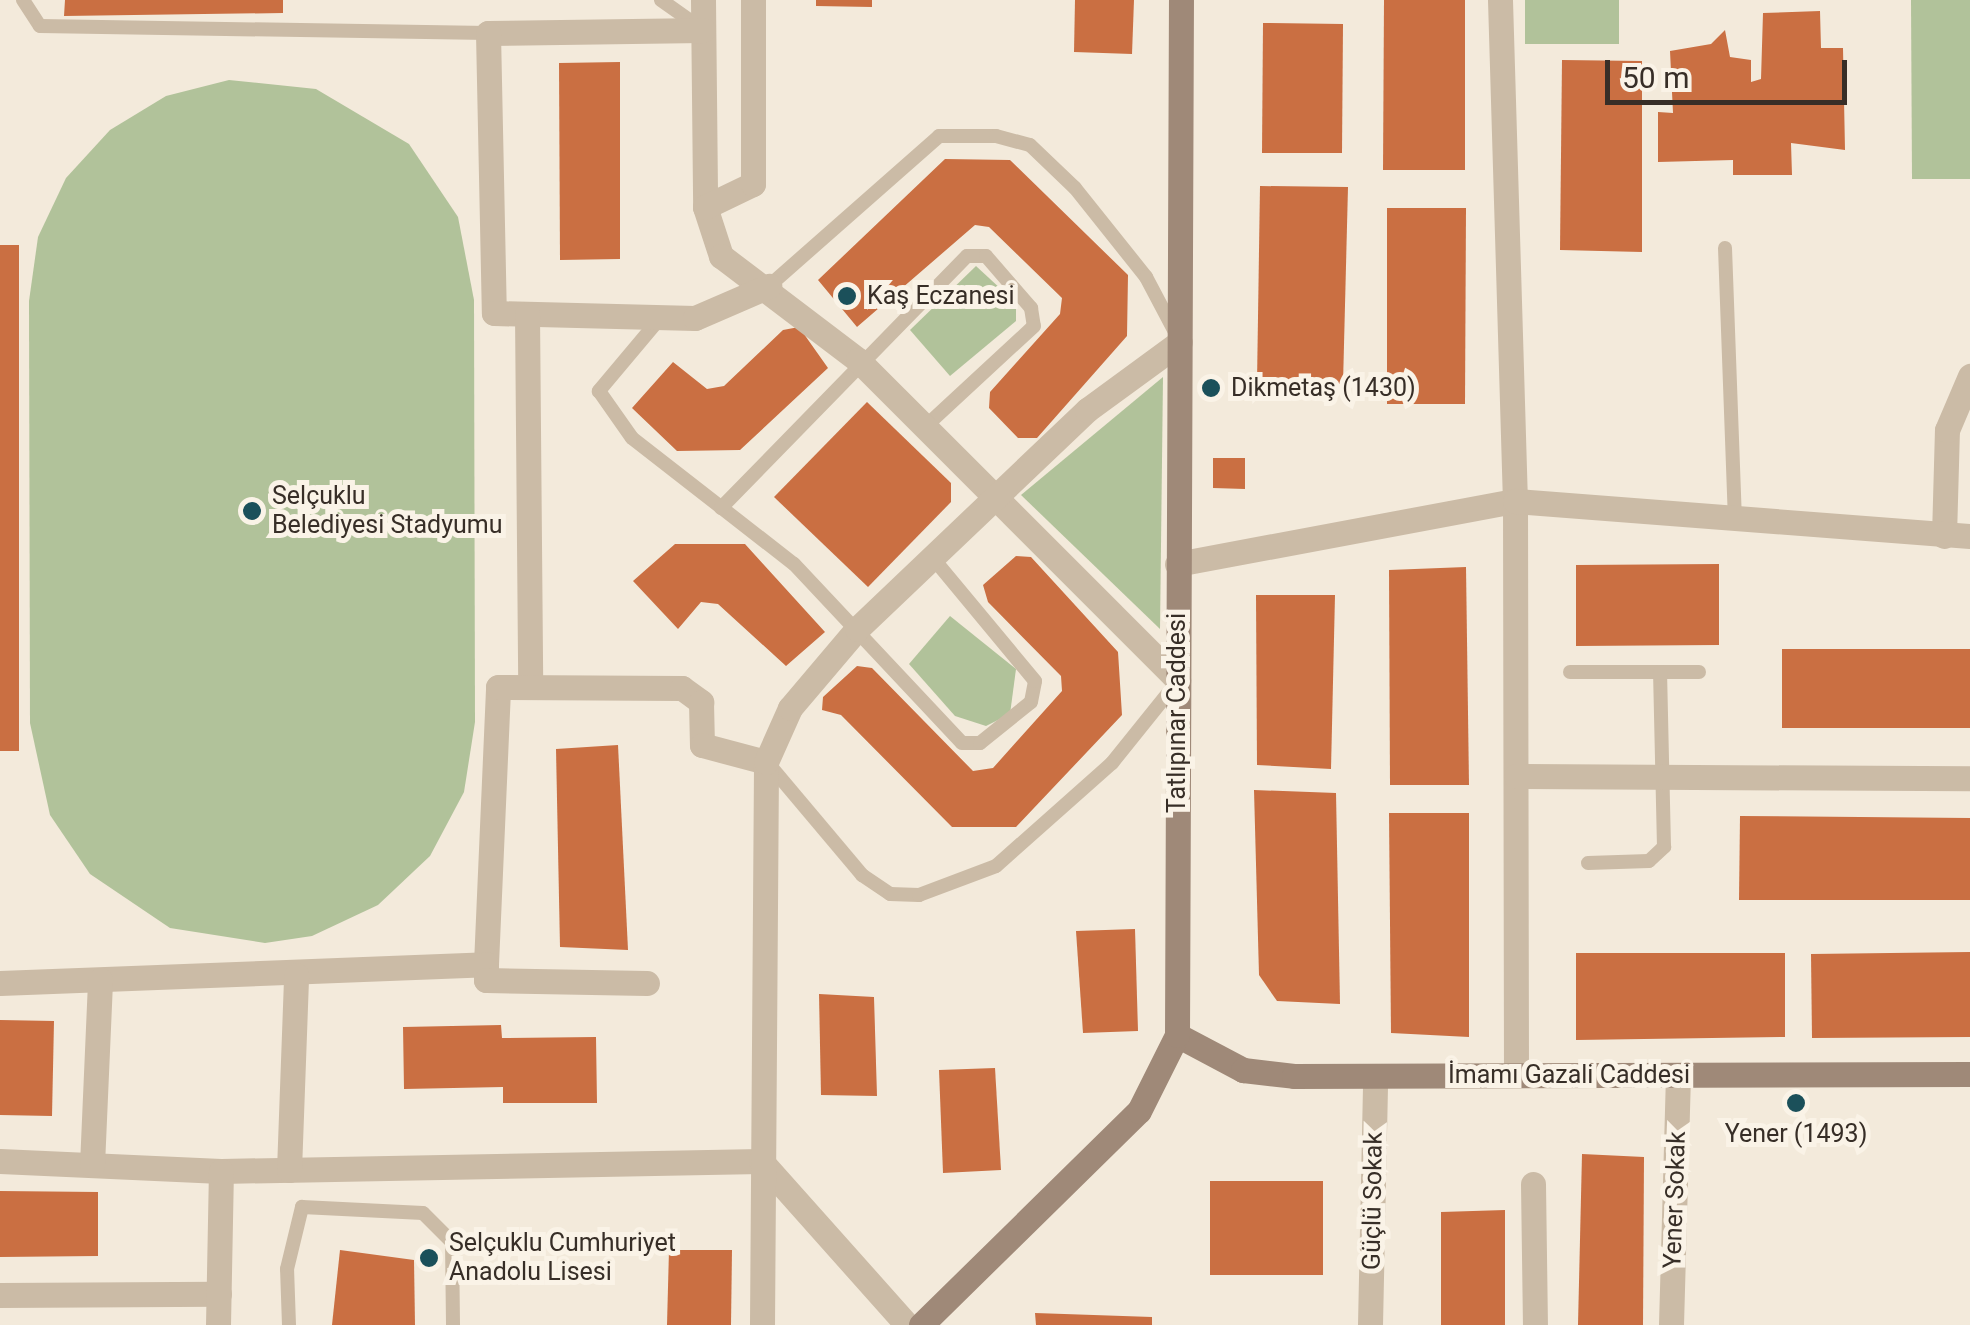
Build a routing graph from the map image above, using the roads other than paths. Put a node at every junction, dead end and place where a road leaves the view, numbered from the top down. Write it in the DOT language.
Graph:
graph roads {
  1 [pos="24,0"];
  2 [pos="662,0"];
  3 [pos="702,0"];
  4 [pos="753,0"];
  5 [pos="1180,0"];
  6 [pos="1500,0"];
  7 [pos="703,30"];
  8 [pos="488,34"];
  9 [pos="705,207"];
  10 [pos="1725,248"];
  11 [pos="768,286"];
  12 [pos="528,314"];
  13 [pos="661,317"];
  14 [pos="1180,342"];
  15 [pos="858,360"];
  16 [pos="1970,376"];
  17 [pos="927,426"];
  18 [pos="999,494"];
  19 [pos="1515,501"];
  20 [pos="721,508"];
  21 [pos="1735,520"];
  22 [pos="1957,536"];
  23 [pos="932,557"];
  24 [pos="1177,564"];
  25 [pos="857,629"];
  26 [pos="1570,672"];
  27 [pos="1660,672"];
  28 [pos="1699,672"];
  29 [pos="1178,680"];
  30 [pos="530,686"];
  31 [pos="766,762"];
  32 [pos="1516,776"];
  33 [pos="1661,776"];
  34 [pos="1970,778"];
  35 [pos="1588,863"];
  36 [pos="486,964"];
  37 [pos="296,975"];
  38 [pos="100,980"];
  39 [pos="0,983"];
  40 [pos="647,983"];
  41 [pos="1177,1035"];
  42 [pos="1970,1074"];
  43 [pos="1516,1075"];
  44 [pos="1678,1075"];
  45 [pos="1375,1076"];
  46 [pos="0,1161"];
  47 [pos="761,1161"];
  48 [pos="92,1165"];
  49 [pos="289,1170"];
  50 [pos="221,1172"];
  51 [pos="1533,1184"];
  52 [pos="219,1294"];
  53 [pos="0,1295"];
  54 [pos="218,1325"];
  55 [pos="289,1325"];
  56 [pos="453,1325"];
  57 [pos="762,1325"];
  58 [pos="906,1325"];
  59 [pos="921,1325"];
  60 [pos="1370,1325"];
  61 [pos="1535,1325"];
  62 [pos="1671,1325"];
  1 -- 8 [label="lane"];
  2 -- 7 [label="lane"];
  3 -- 7 [label="street"];
  4 -- 9 [label="street"];
  5 -- 14 [label="street, Tatlıpınar Caddesi"];
  6 -- 19 [label="street"];
  7 -- 8 [label="street"];
  7 -- 9 [label="street"];
  8 -- 12 [label="street"];
  9 -- 11 [label="street"];
  10 -- 21 [label="lane"];
  11 -- 13 [label="street"];
  11 -- 14 [label="lane"];
  11 -- 15 [label="street"];
  12 -- 13 [label="street"];
  12 -- 30 [label="street"];
  13 -- 20 [label="lane"];
  14 -- 18 [label="street"];
  14 -- 24 [label="street, Tatlıpınar Caddesi"];
  15 -- 17 [label="street"];
  15 -- 17 [label="lane"];
  15 -- 20 [label="lane"];
  16 -- 22 [label="street"];
  17 -- 18 [label="street"];
  18 -- 23 [label="street"];
  18 -- 29 [label="street"];
  19 -- 21 [label="street"];
  19 -- 24 [label="street"];
  19 -- 32 [label="street"];
  20 -- 25 [label="lane"];
  21 -- 22 [label="street"];
  23 -- 25 [label="street"];
  23 -- 25 [label="lane"];
  24 -- 29 [label="street, Tatlıpınar Caddesi"];
  25 -- 31 [label="street"];
  26 -- 27 [label="lane"];
  27 -- 28 [label="lane"];
  27 -- 33 [label="lane"];
  29 -- 31 [label="lane"];
  29 -- 41 [label="street, Tatlıpınar Caddesi"];
  30 -- 31 [label="street"];
  30 -- 36 [label="street"];
  31 -- 47 [label="street"];
  32 -- 33 [label="street"];
  32 -- 43 [label="street"];
  33 -- 34 [label="street"];
  33 -- 35 [label="lane"];
  36 -- 37 [label="street"];
  36 -- 40 [label="street"];
  37 -- 38 [label="street"];
  37 -- 49 [label="street"];
  38 -- 39 [label="street"];
  38 -- 48 [label="street"];
  41 -- 45 [label="street, İmamı Gazali Caddesi"];
  41 -- 59 [label="street, Tatlıpınar Caddesi"];
  42 -- 44 [label="street, İmamı Gazali Caddesi"];
  43 -- 44 [label="street, İmamı Gazali Caddesi"];
  43 -- 45 [label="street, İmamı Gazali Caddesi"];
  44 -- 62 [label="street, Yener Sokak"];
  45 -- 60 [label="street, Güçlü Sokak"];
  46 -- 48 [label="street"];
  47 -- 49 [label="street"];
  47 -- 57 [label="street"];
  47 -- 58 [label="street"];
  48 -- 50 [label="street"];
  49 -- 50 [label="street"];
  50 -- 52 [label="street"];
  51 -- 61 [label="street"];
  52 -- 53 [label="street"];
  52 -- 54 [label="street"];
  55 -- 56 [label="lane"];
}
